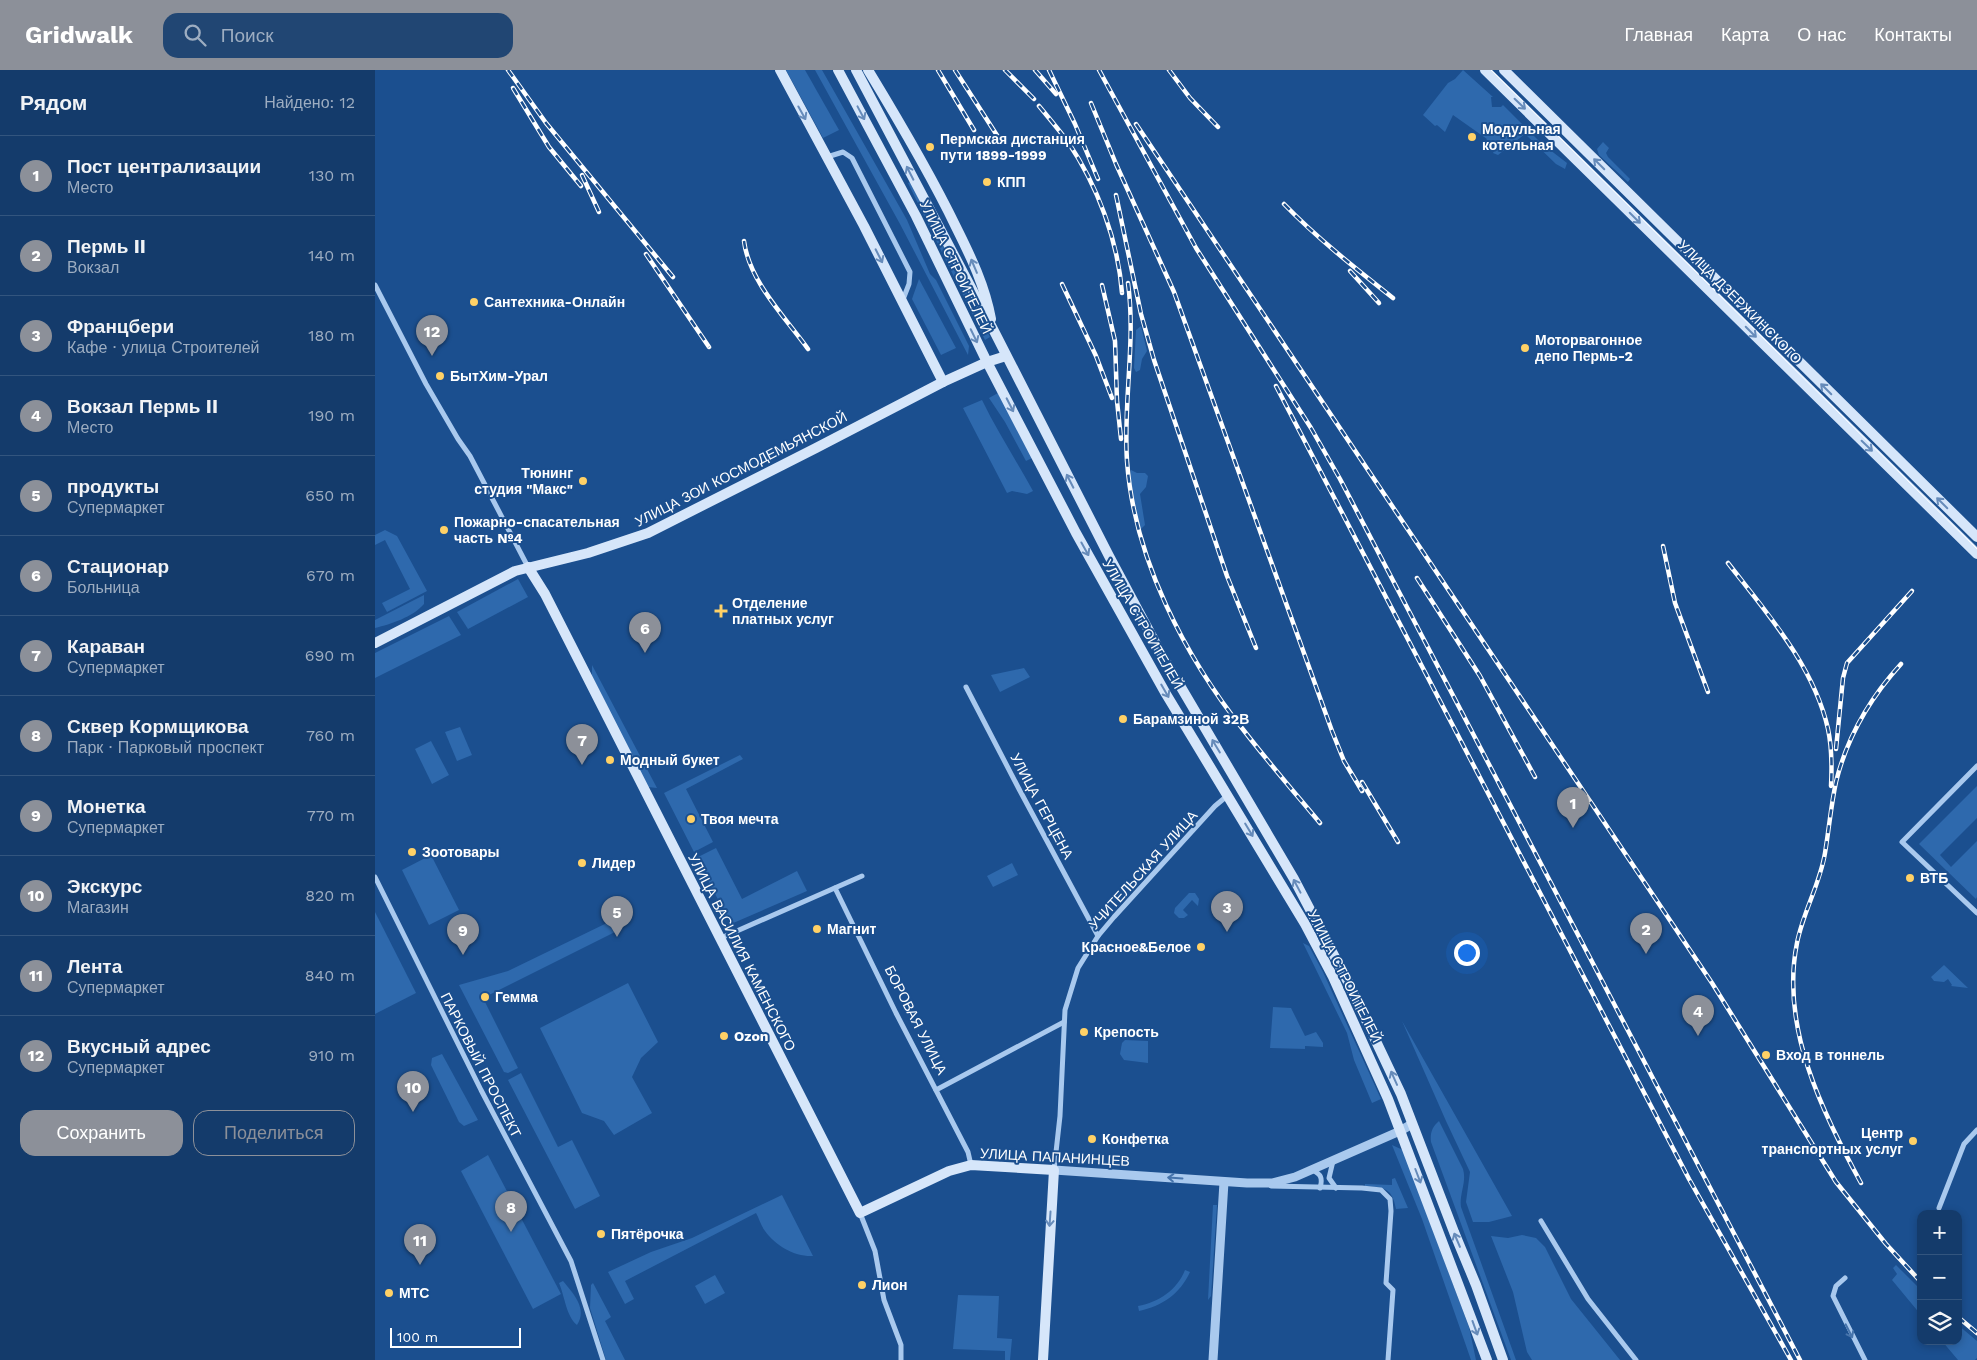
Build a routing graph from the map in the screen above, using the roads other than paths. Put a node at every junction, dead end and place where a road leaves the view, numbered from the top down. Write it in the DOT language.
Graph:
graph roads {
  1 [pos="779,70"];
  2 [pos="838,70"];
  3 [pos="856,70"];
  4 [pos="868,70"];
  5 [pos="1485,70"];
  6 [pos="1504,70"];
  7 [pos="826,157"];
  8 [pos="375,285"];
  9 [pos="902,302"];
  10 [pos="993,329"];
  11 [pos="1006,356"];
  12 [pos="987,362"];
  13 [pos="943,382"];
  14 [pos="1977,538"];
  15 [pos="1977,554"];
  16 [pos="528,567"];
  17 [pos="375,643"];
  18 [pos="966,687"];
  19 [pos="1977,766"];
  20 [pos="1228,796"];
  21 [pos="862,876"];
  22 [pos="375,877"];
  23 [pos="835,888"];
  24 [pos="1977,913"];
  25 [pos="1098,936"];
  26 [pos="720,938"];
  27 [pos="1064,1022"];
  28 [pos="937,1090"];
  29 [pos="1412,1124"];
  30 [pos="1977,1130"];
  31 [pos="1400,1131"];
  32 [pos="1333,1161"];
  33 [pos="971,1166"];
  34 [pos="1054,1170"];
  35 [pos="1312,1170"];
  36 [pos="1224,1182"];
  37 [pos="1259,1183"];
  38 [pos="1320,1188"];
  39 [pos="1336,1188"];
  40 [pos="1939,1208"];
  41 [pos="860,1213"];
  42 [pos="1541,1221"];
  43 [pos="1845,1278"];
  44 [pos="603,1360"];
  45 [pos="901,1360"];
  46 [pos="1043,1360"];
  47 [pos="1213,1360"];
  48 [pos="1388,1360"];
  49 [pos="1487,1360"];
  50 [pos="1503,1360"];
  51 [pos="1636,1360"];
  52 [pos="1865,1360"];
  1 -- 7 [label="main road, one-way"];
  2 -- 12 [label="main road, УЛИЦА СТРОИТЕЛЕЙ, one-way"];
  10 -- 3 [label="main road, УЛИЦА СТРОИТЕЛЕЙ, one-way"];
  10 -- 4 [label="main road, one-way"];
  5 -- 15 [label="main road, УЛИЦА ДЗЕРЖИНСКОГО, one-way"];
  14 -- 6 [label="main road, УЛИЦА ДЗЕРЖИНСКОГО, one-way"];
  7 -- 9 [label="main road, one-way"];
  7 -- 9 [label="street"];
  8 -- 16 [label="street"];
  9 -- 13 [label="main road"];
  10 -- 11 [label="main road, УЛИЦА СТРОИТЕЛЕЙ"];
  11 -- 12 [label="main road, УЛИЦА ЗОИ КОСМОДЕМЬЯНСКОЙ"];
  29 -- 11 [label="main road, УЛИЦА СТРОИТЕЛЕЙ, one-way"];
  12 -- 13 [label="main road, УЛИЦА ЗОИ КОСМОДЕМЬЯНСКОЙ"];
  12 -- 20 [label="main road, УЛИЦА СТРОИТЕЛЕЙ, one-way"];
  13 -- 16 [label="main road, УЛИЦА ЗОИ КОСМОДЕМЬЯНСКОЙ"];
  16 -- 17 [label="main road, УЛИЦА ЗОИ КОСМОДЕМЬЯНСКОЙ"];
  16 -- 26 [label="main road, УЛИЦА ВАСИЛИЯ КАМЕНСКОГО"];
  18 -- 25 [label="street, УЛИЦА ГЕРЦЕНА"];
  19 -- 24 [label="street"];
  20 -- 25 [label="street, УЧИТЕЛЬСКАЯ УЛИЦА"];
  20 -- 31 [label="main road, УЛИЦА СТРОИТЕЛЕЙ, one-way"];
  21 -- 23 [label="street"];
  22 -- 44 [label="street, ПАРКОВЫЙ ПРОСПЕКТ"];
  23 -- 26 [label="street"];
  23 -- 28 [label="street, БОРОВАЯ УЛИЦА"];
  25 -- 27 [label="street, УЧИТЕЛЬСКАЯ УЛИЦА"];
  26 -- 41 [label="main road, УЛИЦА ВАСИЛИЯ КАМЕНСКОГО"];
  27 -- 28 [label="street"];
  27 -- 34 [label="street, УЧИТЕЛЬСКАЯ УЛИЦА"];
  28 -- 33 [label="street, БОРОВАЯ УЛИЦА"];
  29 -- 31 [label="street, УЛИЦА ПАПАНИНЦЕВ"];
  50 -- 29 [label="main road, УЛИЦА СТРОИТЕЛЕЙ, one-way"];
  30 -- 40 [label="street"];
  31 -- 32 [label="street, УЛИЦА ПАПАНИНЦЕВ"];
  31 -- 49 [label="main road, УЛИЦА СТРОИТЕЛЕЙ, one-way"];
  32 -- 35 [label="street, УЛИЦА ПАПАНИНЦЕВ"];
  32 -- 39 [label="street"];
  33 -- 34 [label="main road, УЛИЦА ПАПАНИНЦЕВ"];
  33 -- 41 [label="main road, УЛИЦА ПАПАНИНЦЕВ"];
  36 -- 34 [label="street, УЛИЦА ПАПАНИНЦЕВ, one-way"];
  34 -- 46 [label="main road, one-way"];
  35 -- 37 [label="street, УЛИЦА ПАПАНИНЦЕВ"];
  35 -- 38 [label="street"];
  36 -- 37 [label="street, УЛИЦА ПАПАНИНЦЕВ"];
  36 -- 47 [label="street"];
  37 -- 38 [label="street, УЛИЦА ПАПАНИНЦЕВ"];
  38 -- 39 [label="street, УЛИЦА ПАПАНИНЦЕВ"];
  39 -- 48 [label="street, УЛИЦА ПАПАНИНЦЕВ"];
  41 -- 45 [label="street, УЛИЦА ВАСИЛИЯ КАМЕНСКОГО"];
  42 -- 51 [label="street"];
  43 -- 52 [label="street, one-way"];
}
